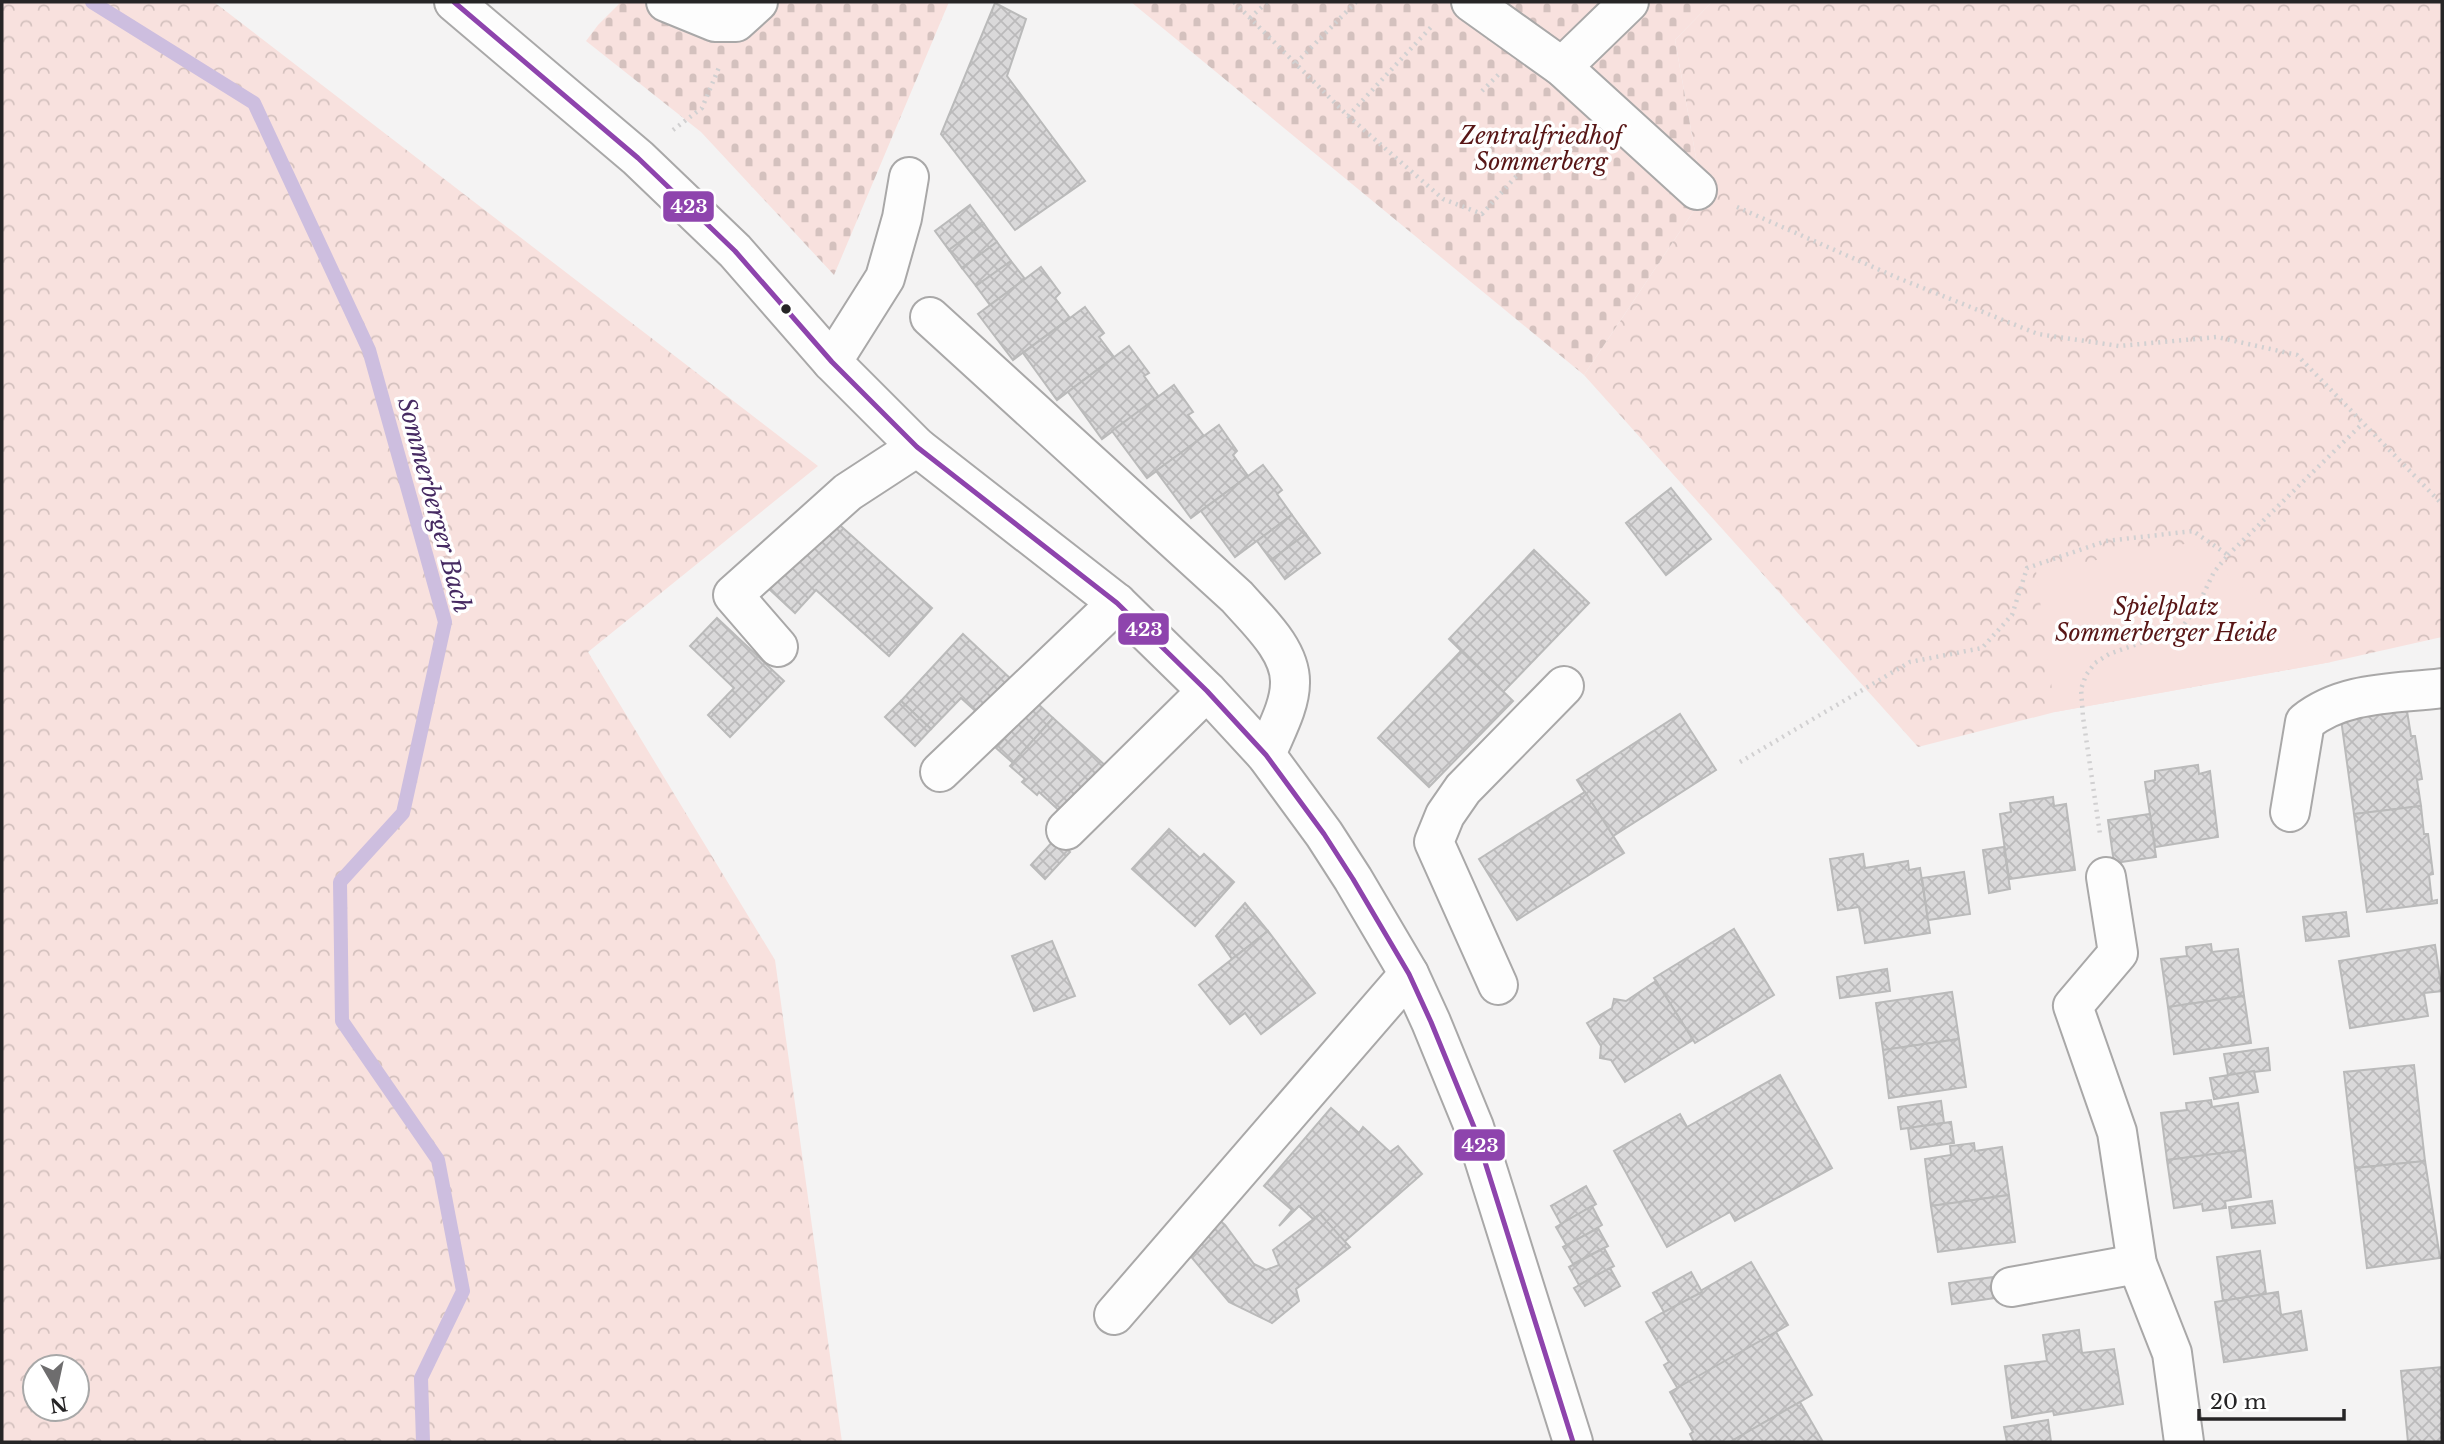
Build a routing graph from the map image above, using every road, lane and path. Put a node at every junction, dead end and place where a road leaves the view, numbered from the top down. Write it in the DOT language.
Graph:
graph roads {
  1 [pos="454,2"];
  2 [pos="666,2"];
  3 [pos="758,2"];
  4 [pos="1234,2"];
  5 [pos="1267,2"];
  6 [pos="1356,2"];
  7 [pos="1471,2"];
  8 [pos="1629,2"];
  9 [pos="1251,18"];
  10 [pos="1437,21"];
  11 [pos="1296,63"];
  12 [pos="1562,67"];
  13 [pos="716,76"];
  14 [pos="1591,94"];
  15 [pos="702,108"];
  16 [pos="1348,116"];
  17 [pos="909,177"];
  18 [pos="1697,190"];
  19 [pos="930,317"];
  20 [pos="832,362"];
  21 [pos="2362,424"];
  22 [pos="917,447"];
  23 [pos="2442,504"];
  24 [pos="2228,555"];
  25 [pos="1117,603"];
  26 [pos="778,647"];
  27 [pos="1564,686"];
  28 [pos="2442,688"];
  29 [pos="1207,691"];
  30 [pos="1266,755"];
  31 [pos="1740,762"];
  32 [pos="940,772"];
  33 [pos="2290,812"];
  34 [pos="1066,831"];
  35 [pos="2106,877"];
  36 [pos="1409,974"];
  37 [pos="1498,985"];
  38 [pos="2137,1264"];
  39 [pos="2011,1287"];
  40 [pos="1114,1315"];
  41 [pos="1573,1442"];
  42 [pos="2184,1442"];
  1 -- 20 [label="street"];
  2 -- 3 [label="street"];
  4 -- 9 [label="path"];
  5 -- 9 [label="path"];
  6 -- 11 [label="path"];
  7 -- 12 [label="street"];
  8 -- 12 [label="street"];
  9 -- 11 [label="path"];
  10 -- 16 [label="path"];
  11 -- 16 [label="path"];
  12 -- 14 [label="street"];
  13 -- 15 [label="path"];
  14 -- 16 [label="path"];
  14 -- 18 [label="street"];
  17 -- 20 [label="street"];
  18 -- 21 [label="path"];
  19 -- 30 [label="street"];
  20 -- 22 [label="street"];
  21 -- 23 [label="path"];
  21 -- 24 [label="path"];
  22 -- 25 [label="street"];
  22 -- 26 [label="street"];
  24 -- 31 [label="path"];
  24 -- 35 [label="path"];
  25 -- 29 [label="street"];
  25 -- 32 [label="street"];
  27 -- 37 [label="street"];
  28 -- 33 [label="street"];
  29 -- 30 [label="street"];
  29 -- 34 [label="street"];
  30 -- 36 [label="street"];
  35 -- 38 [label="street"];
  36 -- 40 [label="street"];
  36 -- 41 [label="street"];
  38 -- 39 [label="street"];
  38 -- 42 [label="street"];
}
